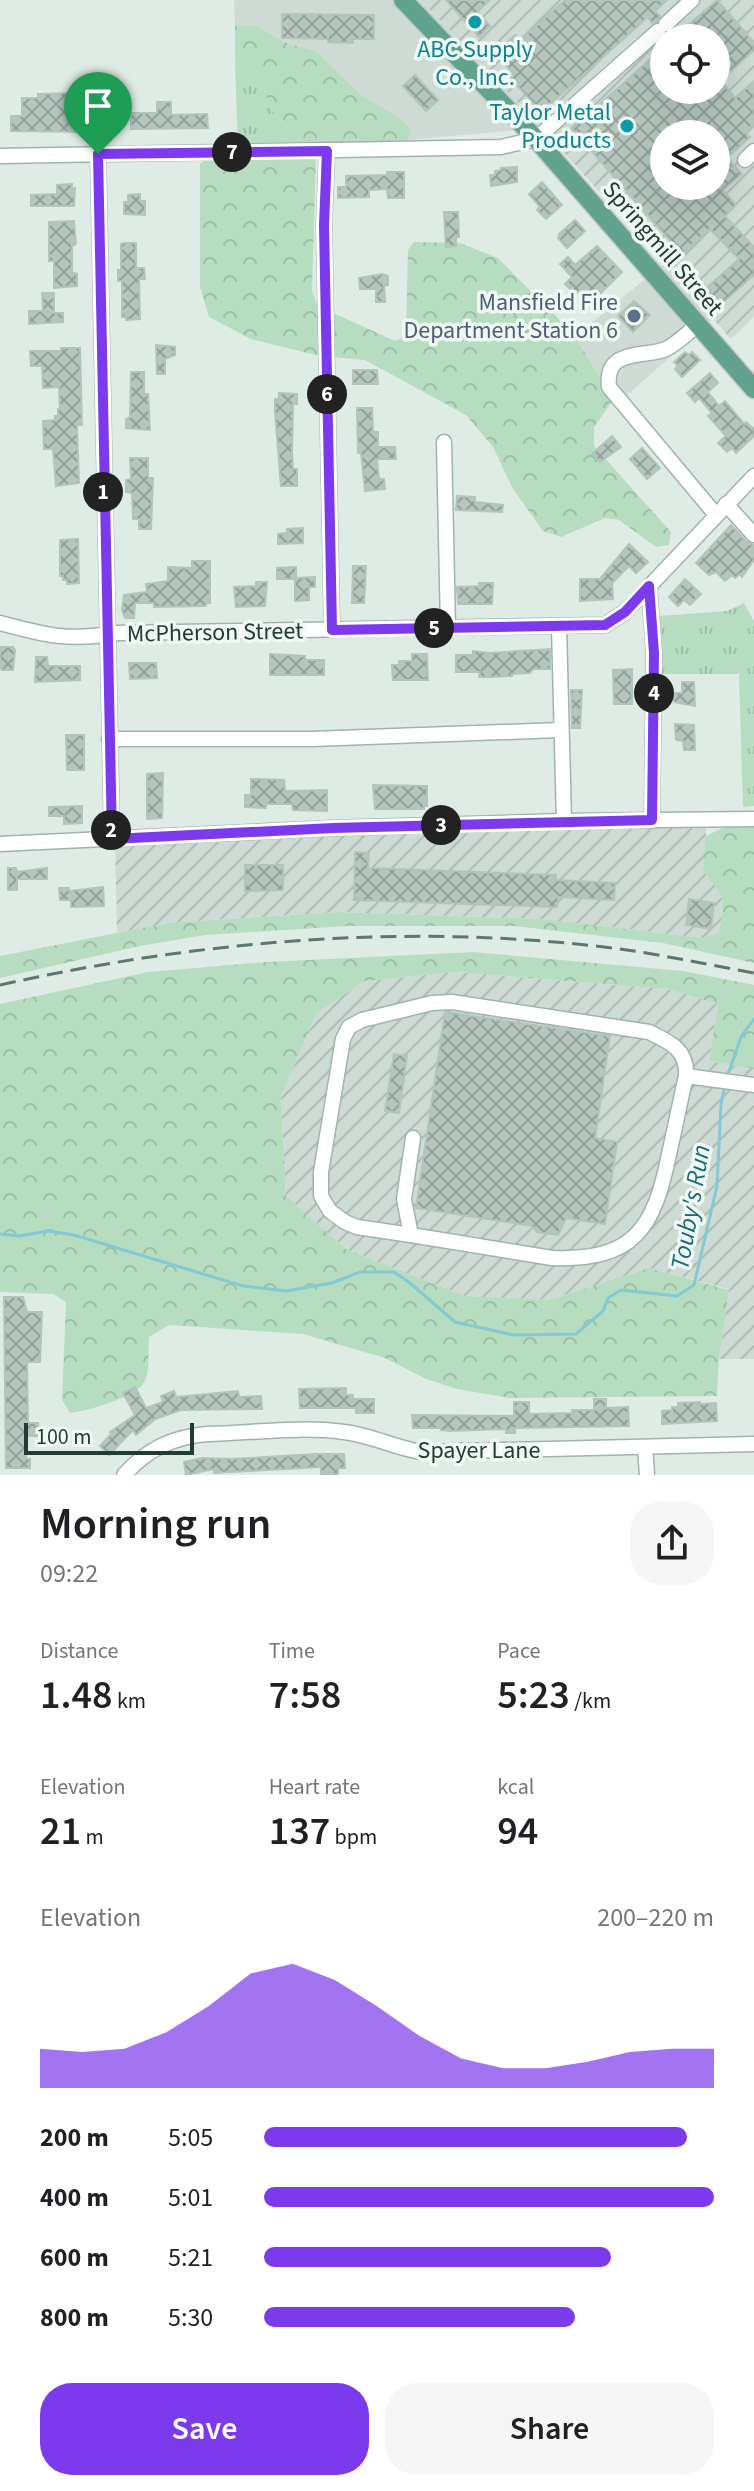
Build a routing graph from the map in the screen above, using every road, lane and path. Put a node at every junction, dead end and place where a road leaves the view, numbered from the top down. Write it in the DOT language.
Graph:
graph roads {
  1 [pos="403,0"];
  2 [pos="692,0"];
  3 [pos="536,139"];
  4 [pos="327,151"];
  5 [pos="98,154"];
  6 [pos="0,156"];
  7 [pos="698,325"];
  8 [pos="754,389"];
  9 [pos="444,442"];
  10 [pos="754,476"];
  11 [pos="721,510"];
  12 [pos="754,535"];
  13 [pos="649,586"];
  14 [pos="0,623"];
  15 [pos="559,626"];
  16 [pos="448,628"];
  17 [pos="332,630"];
  18 [pos="106,635"];
  19 [pos="560,730"];
  20 [pos="109,739"];
  21 [pos="754,819"];
  22 [pos="652,820"];
  23 [pos="564,821"];
  24 [pos="112,839"];
  25 [pos="0,844"];
  26 [pos="686,1076"];
  27 [pos="754,1085"];
  28 [pos="413,1138"];
  29 [pos="411,1235"];
  30 [pos="754,1444"];
  31 [pos="645,1447"];
  32 [pos="124,1475"];
  33 [pos="647,1475"];
  1 -- 3 [label="main road, Springmill Street"];
  2 -- 3 [label="street"];
  3 -- 4 [label="street"];
  3 -- 7 [label="main road, Springmill Street"];
  4 -- 5 [label="street"];
  4 -- 17 [label="street"];
  5 -- 6 [label="street"];
  5 -- 18 [label="street"];
  7 -- 8 [label="main road, Springmill Street"];
  7 -- 11 [label="street"];
  9 -- 16 [label="street"];
  10 -- 11 [label="street, McPherson Street"];
  11 -- 12 [label="street"];
  11 -- 13 [label="street, McPherson Street"];
  13 -- 15 [label="street, McPherson Street"];
  13 -- 22 [label="street"];
  14 -- 18 [label="street, McPherson Street"];
  15 -- 16 [label="street, McPherson Street"];
  15 -- 19 [label="street"];
  16 -- 17 [label="street, McPherson Street"];
  17 -- 18 [label="street, McPherson Street"];
  18 -- 20 [label="street"];
  19 -- 20 [label="street"];
  19 -- 23 [label="street"];
  20 -- 24 [label="street"];
  21 -- 22 [label="street"];
  22 -- 23 [label="street"];
  23 -- 24 [label="street"];
  24 -- 25 [label="street"];
  26 -- 27 [label="street"];
  26 -- 29 [label="street"];
  26 -- 29 [label="street"];
  28 -- 29 [label="street"];
  30 -- 31 [label="street, Spayer Lane"];
  31 -- 32 [label="street, Spayer Lane"];
  31 -- 33 [label="street"];
}
